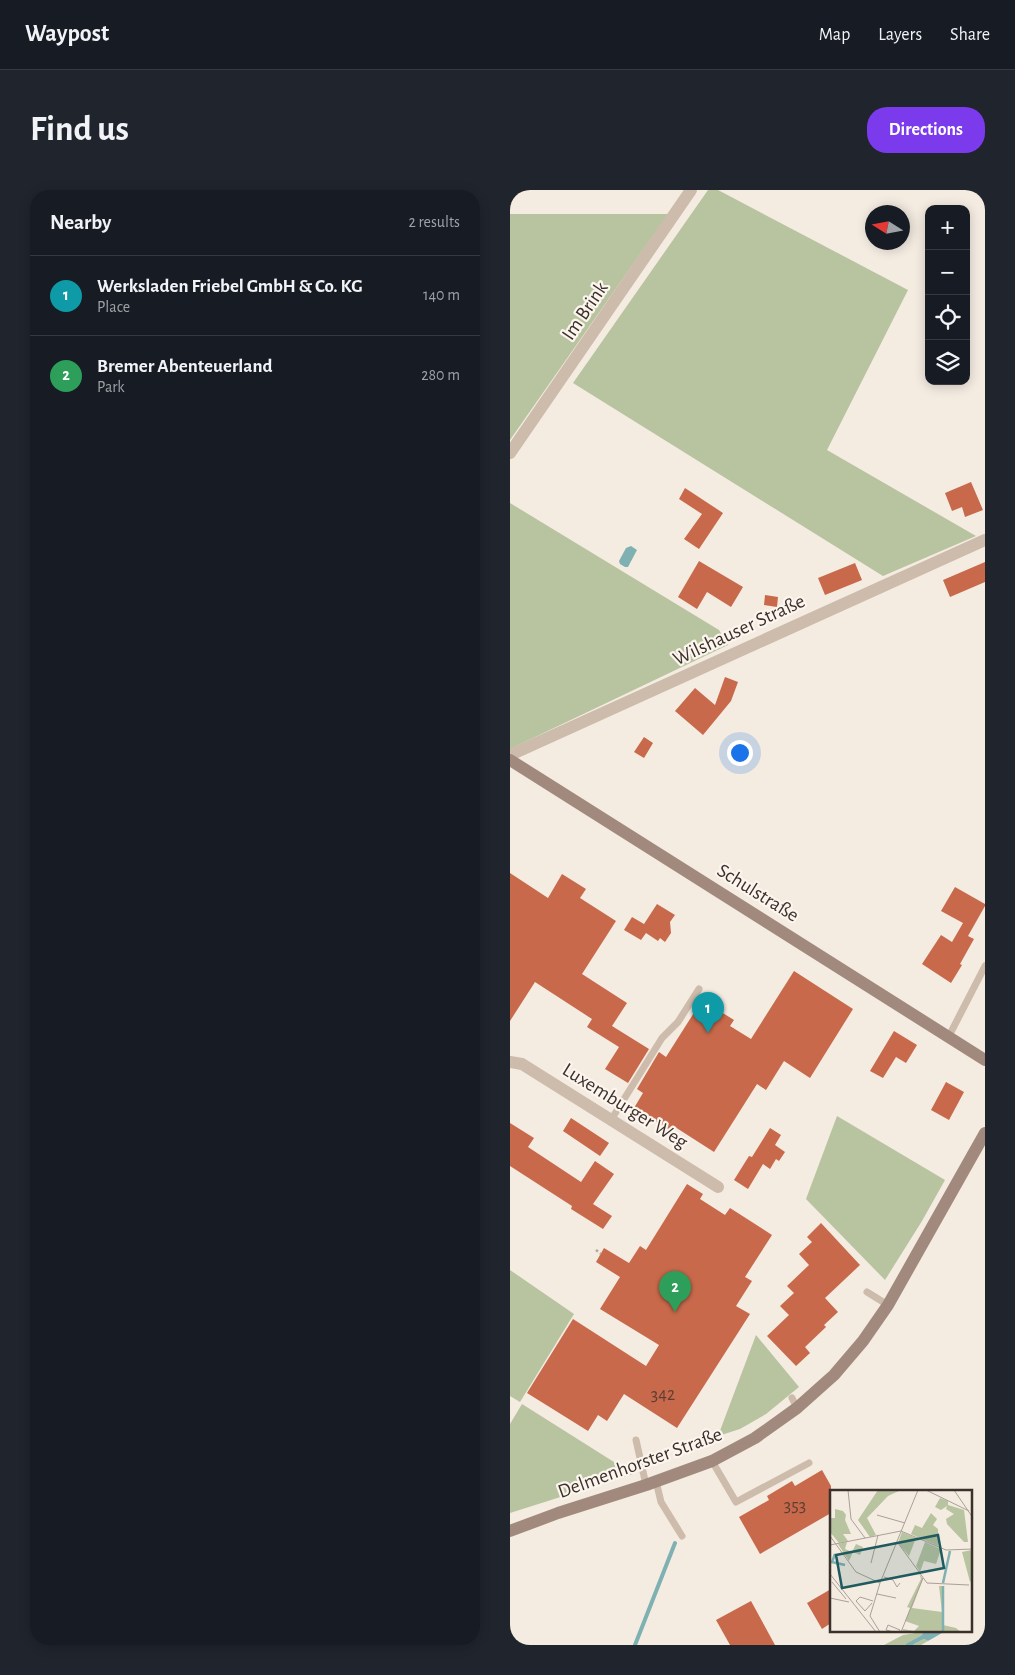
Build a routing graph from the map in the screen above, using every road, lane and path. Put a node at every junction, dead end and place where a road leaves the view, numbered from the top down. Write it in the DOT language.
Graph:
graph roads {
  1 [pos="691,190"];
  2 [pos="510,453"];
  3 [pos="985,540"];
  4 [pos="510,756"];
  5 [pos="510,760"];
  6 [pos="985,966"];
  7 [pos="699,989"];
  8 [pos="949,1036"];
  9 [pos="985,1060"];
  10 [pos="510,1062"];
  11 [pos="611,1120"];
  12 [pos="985,1133"];
  13 [pos="718,1187"];
  14 [pos="596,1250"];
  15 [pos="601,1254"];
  16 [pos="867,1292"];
  17 [pos="888,1305"];
  18 [pos="636,1440"];
  19 [pos="712,1461"];
  20 [pos="808,1463"];
  21 [pos="651,1483"];
  22 [pos="510,1531"];
  23 [pos="682,1536"];
  1 -- 2 [label="street, Im Brink"];
  3 -- 4 [label="street, Wilshauser Straße"];
  5 -- 8 [label="street, Schulstraße"];
  6 -- 8 [label="lane"];
  7 -- 11 [label="lane"];
  8 -- 9 [label="street, Schulstraße"];
  10 -- 11 [label="street, Luxemburger Weg"];
  11 -- 13 [label="street, Luxemburger Weg"];
  12 -- 17 [label="street, Delmenhorster Straße"];
  14 -- 15 [label="path"];
  16 -- 17 [label="lane"];
  17 -- 19 [label="street, Delmenhorster Straße"];
  18 -- 21 [label="lane"];
  19 -- 20 [label="lane"];
  19 -- 21 [label="street, Delmenhorster Straße"];
  21 -- 22 [label="street, Delmenhorster Straße"];
  21 -- 23 [label="lane"];
}
